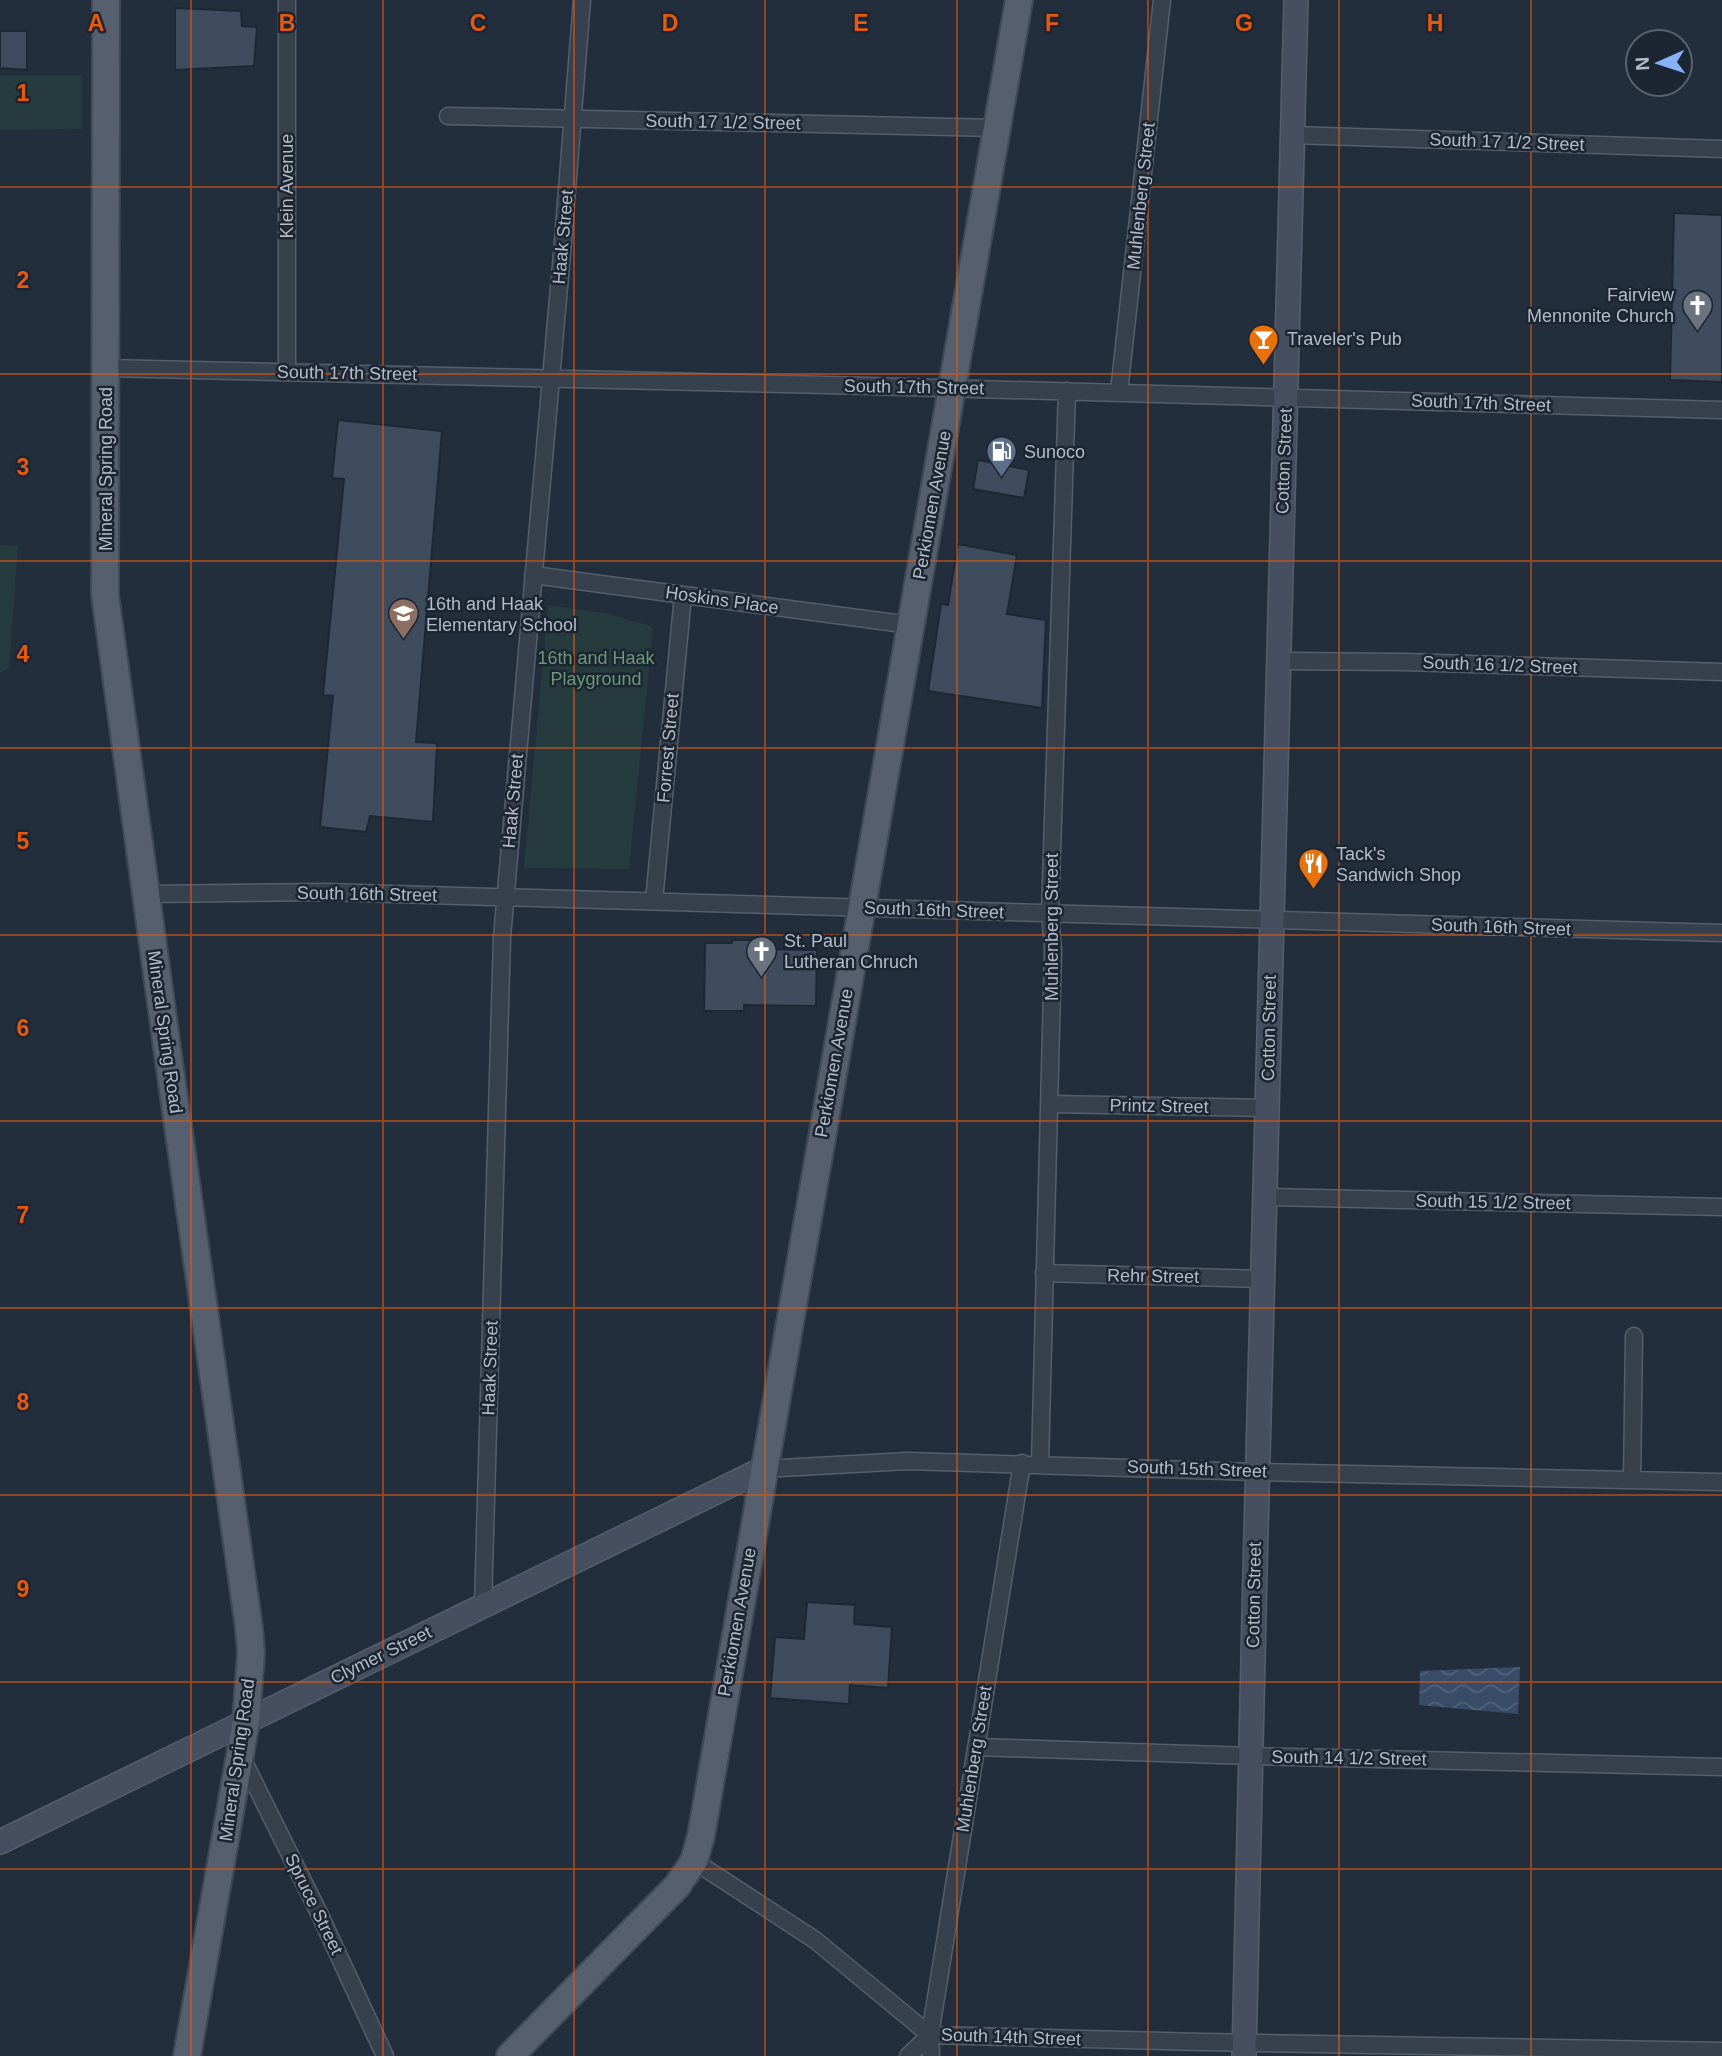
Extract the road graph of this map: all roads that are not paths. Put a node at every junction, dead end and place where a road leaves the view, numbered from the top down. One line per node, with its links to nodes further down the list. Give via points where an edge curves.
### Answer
1 (106, 0): 12 (main road, Mineral Spring Road)
2 (287, 0): 13 (street, Klein Avenue)
3 (582, 0): 8 (street, Haak Street)
4 (1019, 0): 9 (main road, Perkiomen Avenue)
5 (1163, 0): 17 (street, Muhlenberg Street)
6 (1296, 0): 10 (street, Cotton Street)
7 (448, 116): 8 (street, South 17 1/2 Street)
8 (573, 118): 9 (street, South 17 1/2 Street); 14 (street, Haak Street)
9 (997, 128): 15 (main road, Perkiomen Avenue)
10 (1292, 135): 11 (street, South 17 1/2 Street); 18 (street, Cotton Street)
11 (1722, 149)
12 (106, 368): 13 (street, South 17th Street); 25 (main road, Mineral Spring Road, via 105,595)
13 (287, 372): 14 (street, South 17th Street)
14 (551, 377): 15 (street, South 17th Street); 20 (street, Haak Street)
15 (952, 388): 16 (street, South 17th Street); 22 (main road, Perkiomen Avenue)
16 (1067, 391): 17 (street, South 17th Street); 29 (street, Muhlenberg Street)
17 (1119, 392): 18 (street, South 17th Street)
18 (1285, 396): 19 (street, South 17th Street); 23 (street, Cotton Street)
19 (1722, 410)
20 (533, 575): 21 (street, Hoskins Place); 26 (street, Haak Street)
21 (683, 595): 22 (street, Hoskins Place); 27 (street, Forrest Street)
22 (911, 625): 28 (main road, Perkiomen Avenue)
23 (1278, 661): 24 (street, South 16 1/2 Street); 30 (street, Cotton Street)
24 (1722, 672)
25 (146, 894): 26 (street, South 16th Street); 46 (main road, Mineral Spring Road, via 249,1628)
26 (505, 897): 27 (street, South 16th Street); 45 (street, Haak Street)
27 (654, 901): 28 (street, South 16th Street)
28 (862, 908): 29 (street, South 16th Street); 41 (main road, Perkiomen Avenue)
29 (1050, 912): 30 (street, South 16th Street); 32 (street, Muhlenberg Street)
30 (1272, 920): 31 (street, South 16th Street); 33 (street, Cotton Street)
31 (1722, 933)
32 (1050, 1104): 33 (street, Printz Street); 36 (street, Muhlenberg Street)
33 (1268, 1108): 34 (street, Cotton Street)
34 (1265, 1197): 35 (street, South 15 1/2 Street); 37 (street, Cotton Street)
35 (1722, 1207)
36 (1044, 1273): 37 (street, Rehr Street); 40 (street, Muhlenberg Street)
37 (1263, 1279): 42 (street, Cotton Street)
38 (1634, 1336): 43 (street)
39 (1022, 1463): 40 (street, South 15th Street); 41 (street, South 15th Street, via 907,1461); 47 (street, Muhlenberg Street)
40 (1040, 1464): 42 (street, South 15th Street)
41 (763, 1469): 45 (street, Clymer Street); 52 (main road, Perkiomen Avenue)
42 (1257, 1472): 43 (street, South 15th Street); 49 (street, Cotton Street)
43 (1632, 1480): 44 (street, South 15th Street)
44 (1722, 1482)
45 (483, 1605): 46 (street, Clymer Street)
46 (246, 1721): 48 (main road, Mineral Spring Road); 51 (street, Clymer Street)
47 (976, 1747): 49 (street, South 14 1/2 Street); 53 (street, Muhlenberg Street)
48 (240, 1754): 57 (main road, Mineral Spring Road); 58 (street, Spruce Street)
49 (1251, 1756): 50 (street, South 14 1/2 Street); 54 (street, Cotton Street)
50 (1722, 1767)
51 (0, 1842)
52 (694, 1861): 53 (street, South 14th Street, via 815,1940); 59 (main road, Perkiomen Avenue, via 677,1886)
53 (930, 2035): 54 (street, South 14th Street); 60 (street); 61 (street, Muhlenberg Street)
54 (1244, 2049): 55 (street, South 14th Street)
55 (1499, 2051): 56 (street, South 14th Street)
56 (1722, 2051)
57 (187, 2056)
58 (385, 2056)
59 (510, 2056)
60 (908, 2056)
61 (931, 2056)

